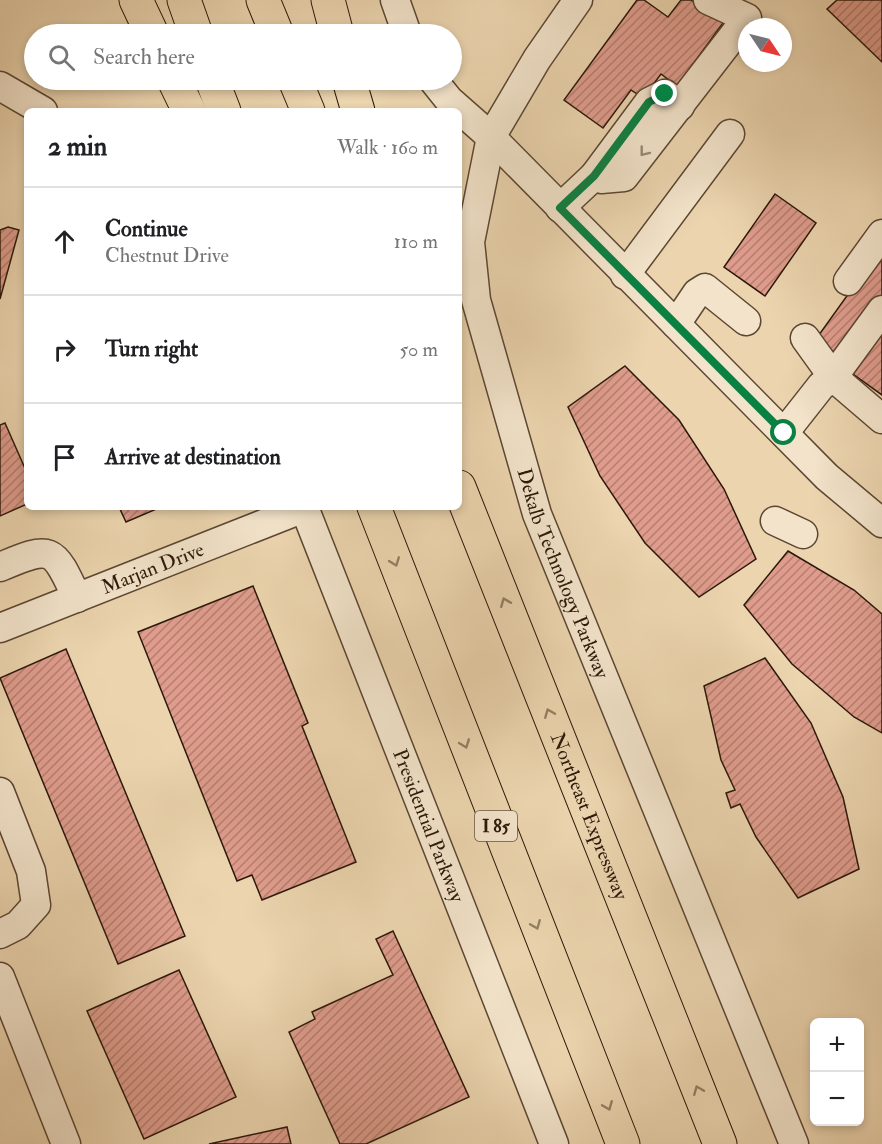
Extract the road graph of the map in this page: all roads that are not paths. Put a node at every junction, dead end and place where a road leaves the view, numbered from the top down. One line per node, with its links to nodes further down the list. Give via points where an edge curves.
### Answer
1 (136, 0): 8 (highway)
2 (184, 0): 9 (highway)
3 (263, 0): 10 (highway)
4 (328, 0): 11 (highway)
5 (394, 0): 12 (street)
6 (578, 0): 28 (street, Dekalb Technology Parkway)
7 (708, 0): 19 (street, via 747,18)
8 (148, 24)
9 (192, 24)
10 (273, 24)
11 (334, 24)
12 (403, 24)
13 (0, 86): 20 (street)
14 (179, 90): 21 (highway)
15 (216, 90): 22 (highway)
16 (299, 90): 23 (highway)
17 (352, 90): 24 (highway)
18 (441, 90): 25 (street)
19 (680, 106): 29 (street, one-way to 29, via 624,177); 29 (street, via 665,94 649,102)
20 (38, 108)
21 (188, 108)
22 (223, 108)
23 (307, 108)
24 (357, 108)
25 (458, 108)
26 (462, 112): 28 (street)
27 (730, 134): 32 (street)
28 (490, 137): 30 (street); 58 (street, Dekalb Technology Parkway, via 470,242 476,300 537,514)
29 (594, 176): 30 (street)
30 (560, 208): 32 (street)
31 (882, 234): 33 (street)
32 (626, 274): 36 (street)
33 (848, 281)
34 (882, 310): 38 (street)
35 (746, 321): 36 (street, via 705,288 697,293)
36 (676, 324): 40 (street)
37 (805, 338): 38 (street)
38 (833, 377): 39 (street); 40 (street, via 821,386)
39 (882, 419)
40 (784, 433): 46 (street)
41 (462, 495): 57 (highway, Northeast Expressway, one-way to 41)
42 (299, 510): 49 (street, Marjan Drive)
43 (305, 510): 55 (street, Presidential Parkway)
44 (375, 510): 56 (highway, I 85, one-way to 56)
45 (775, 521): 47 (street)
46 (882, 524)
47 (803, 534)
48 (0, 567): 49 (street, via 36,552 46,552 62,566)
49 (77, 597): 50 (street, Marjan Drive)
50 (0, 628)
51 (0, 792): 52 (street, via 31,871 36,905 18,925)
52 (0, 934)
53 (0, 977): 54 (street)
54 (66, 1144)
55 (554, 1144)
56 (623, 1144)
57 (720, 1144)
58 (794, 1144)

